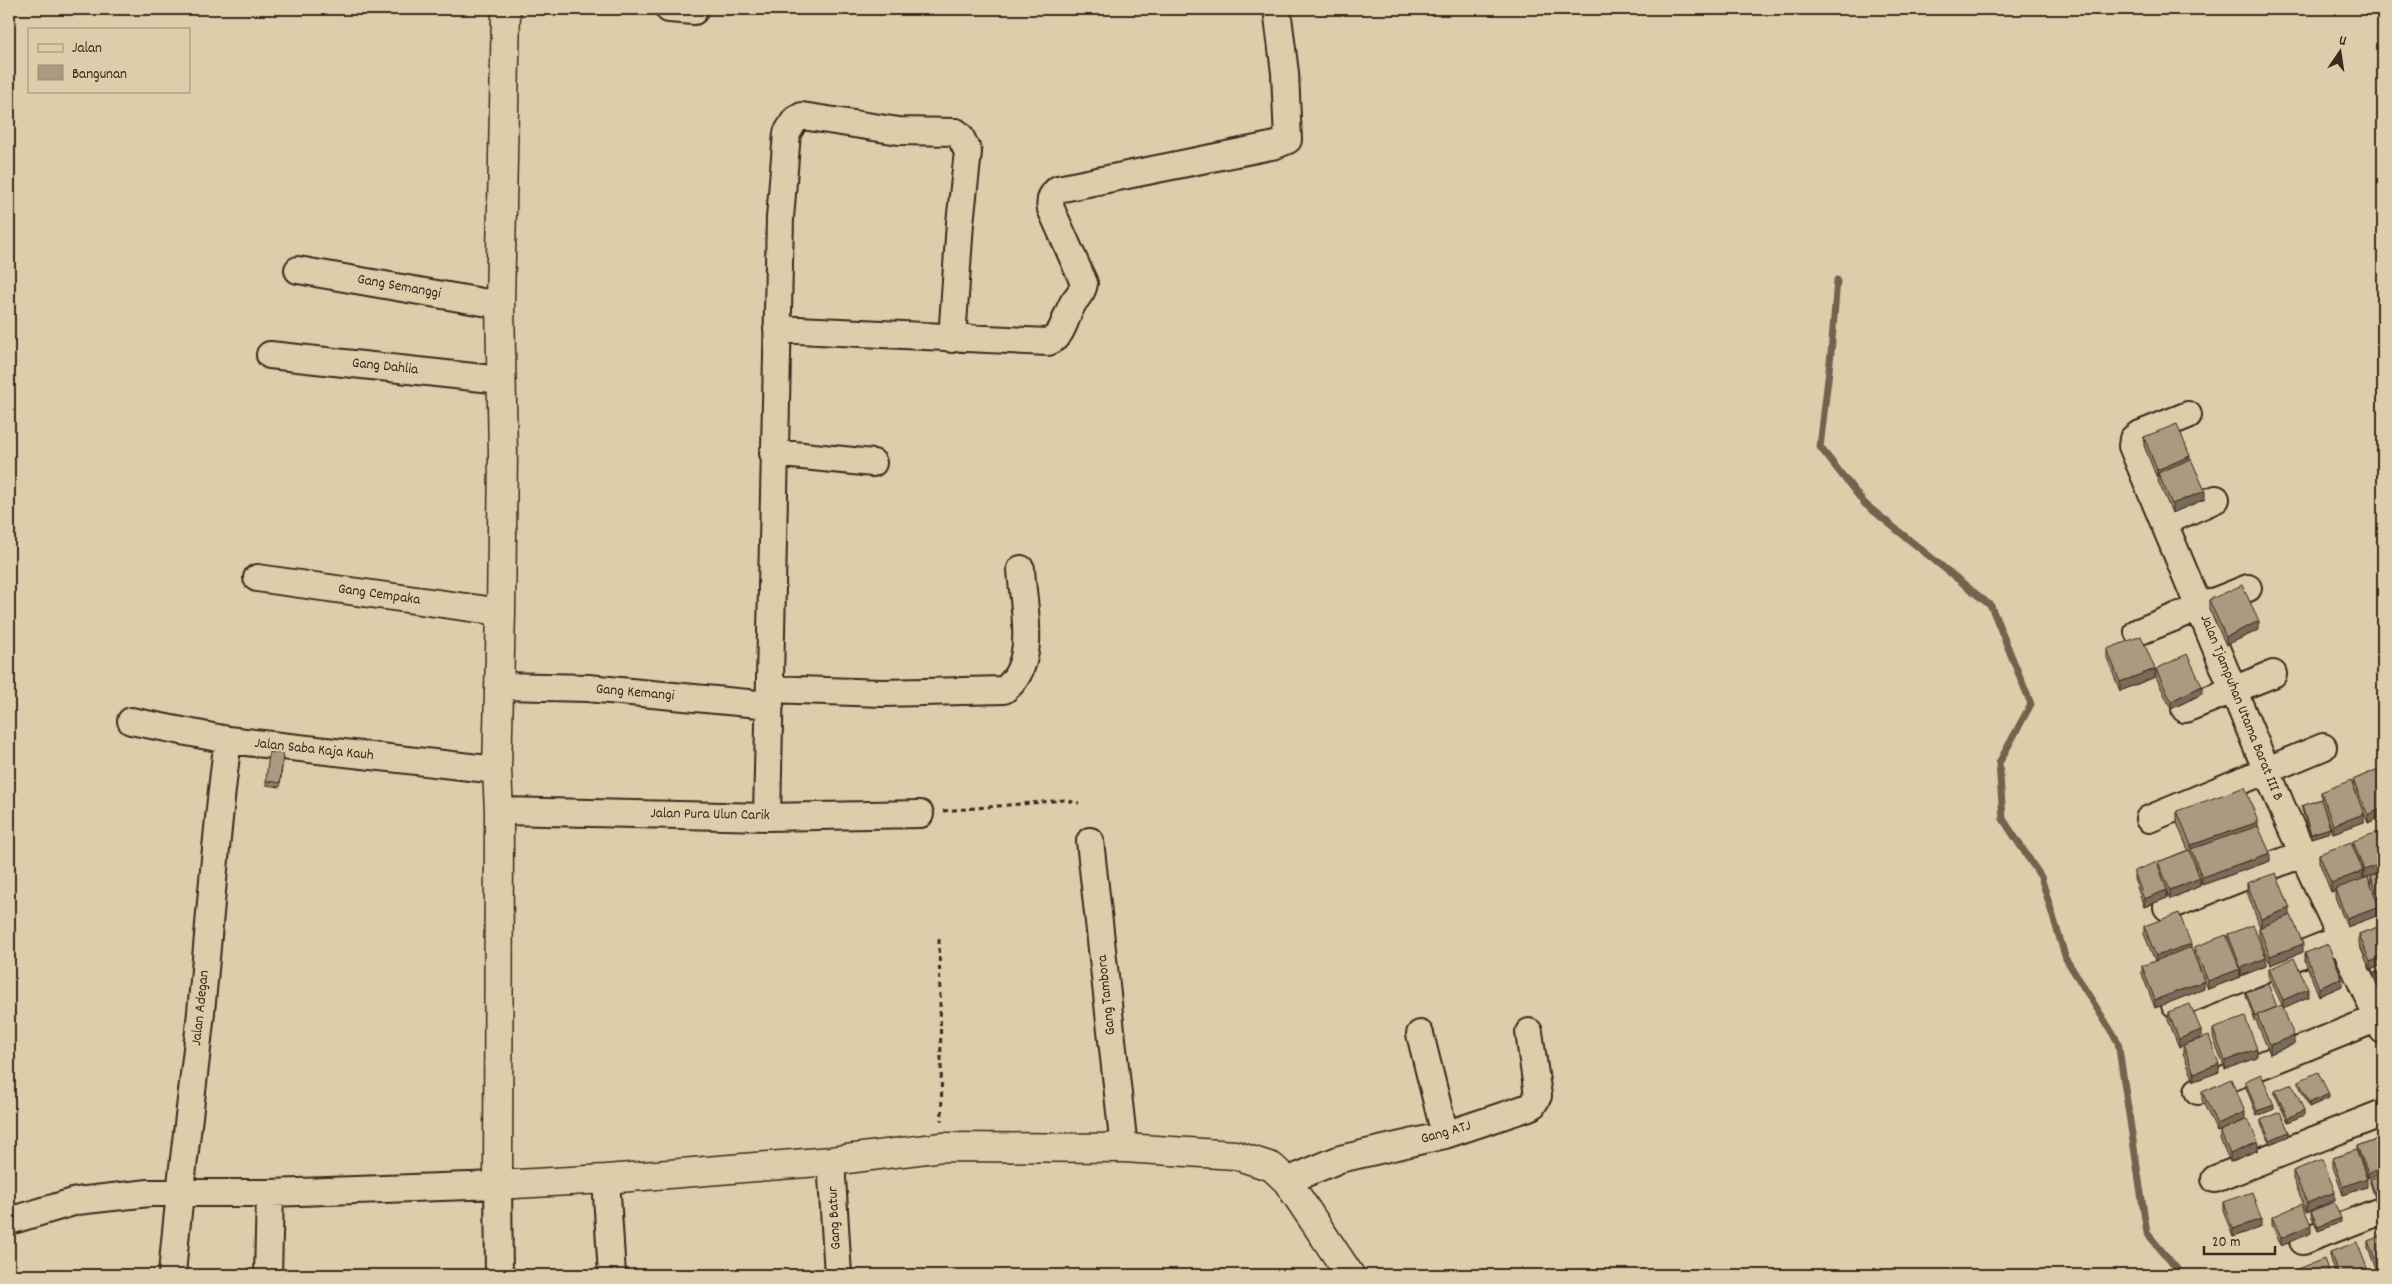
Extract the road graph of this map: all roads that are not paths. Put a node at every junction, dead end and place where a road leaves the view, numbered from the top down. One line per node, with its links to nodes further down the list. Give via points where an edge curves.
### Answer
1 (506, 9): 4 (street)
2 (1277, 9): 6 (street, via 1285,72 1288,140 1058,189 1051,198 1051,209 1084,283 1084,290 1073,302 1059,333 1048,342)
3 (298, 270): 4 (street, Gang Semanggi)
4 (500, 304): 8 (street)
5 (777, 330): 6 (street); 6 (street, via 780,218 787,133 802,116 898,131 956,132 960,136 968,152); 10 (street)
6 (952, 339)
7 (270, 355): 8 (street, Gang Dahlia)
8 (501, 380): 18 (street)
9 (2188, 415): 13 (street, Jalan Tjampuhan Utama Barat III B, via 2133,439 2132,446)
10 (773, 453): 11 (street); 23 (street)
11 (872, 463)
12 (2216, 499): 13 (street)
13 (2164, 522): 17 (street, Jalan Tjampuhan Utama Barat III B)
14 (1021, 569): 23 (street, Gang Kemangi, via 1026,643 1018,676 1004,690)
15 (257, 578): 18 (street, Gang Cempaka)
16 (2248, 588): 17 (street)
17 (2200, 607): 19 (street); 22 (street, Jalan Tjampuhan Utama Barat III B)
18 (501, 612): 21 (street)
19 (2138, 632)
20 (2273, 674): 22 (street)
21 (500, 686): 23 (street, Gang Kemangi); 28 (street)
22 (2235, 690): 24 (street); 29 (street, Jalan Tjampuhan Utama Barat III B)
23 (770, 697): 32 (street)
24 (2185, 709)
25 (131, 721): 26 (street, Jalan Saba Kaja Kauh)
26 (228, 740): 28 (street, Jalan Saba Kaja Kauh); 53 (street, Jalan Adegan, via 201,1012)
27 (2323, 747): 29 (street)
28 (497, 770): 30 (street)
29 (2267, 771): 33 (street); 36 (street, Jalan Tjampuhan Utama Barat III B)
30 (499, 811): 32 (street, Jalan Pura Ulun Carik); 52 (street)
31 (920, 814): 32 (street, Jalan Pura Ulun Carik)
32 (767, 817)
33 (2149, 819)
34 (2383, 822): 36 (street)
35 (1090, 841): 47 (street, Gang Tambora)
36 (2302, 853): 37 (street); 39 (street, Jalan Tjampuhan Utama Barat III B)
37 (2167, 907)
38 (2383, 922): 39 (street)
39 (2342, 939): 40 (street); 41 (street, Jalan Tjampuhan Utama Barat III B)
40 (2175, 1005)
41 (2382, 1022): 44 (street)
42 (1528, 1032): 46 (street, Gang ATJ, via 1538,1096 1532,1106)
43 (1420, 1034): 46 (street)
44 (2198, 1091)
45 (2383, 1113): 50 (street)
46 (1445, 1135): 51 (street, Gang ATJ, via 1340,1159)
47 (1124, 1148): 48 (street, via 942,1147); 51 (street, via 1234,1155 1272,1167)
48 (831, 1160): 49 (street); 62 (street, Gang Batur)
49 (606, 1179): 52 (street); 61 (street)
50 (2215, 1179)
51 (1287, 1181): 63 (street)
52 (498, 1185): 54 (street); 60 (street)
53 (178, 1193): 54 (street); 56 (street, via 77,1201); 58 (street, Jalan Adegan)
54 (270, 1193): 59 (street)
55 (2383, 1210): 57 (street)
56 (9, 1221)
57 (2303, 1241)
58 (172, 1275)
59 (268, 1275)
60 (499, 1275)
61 (612, 1275)
62 (838, 1275)
63 (1350, 1275)

